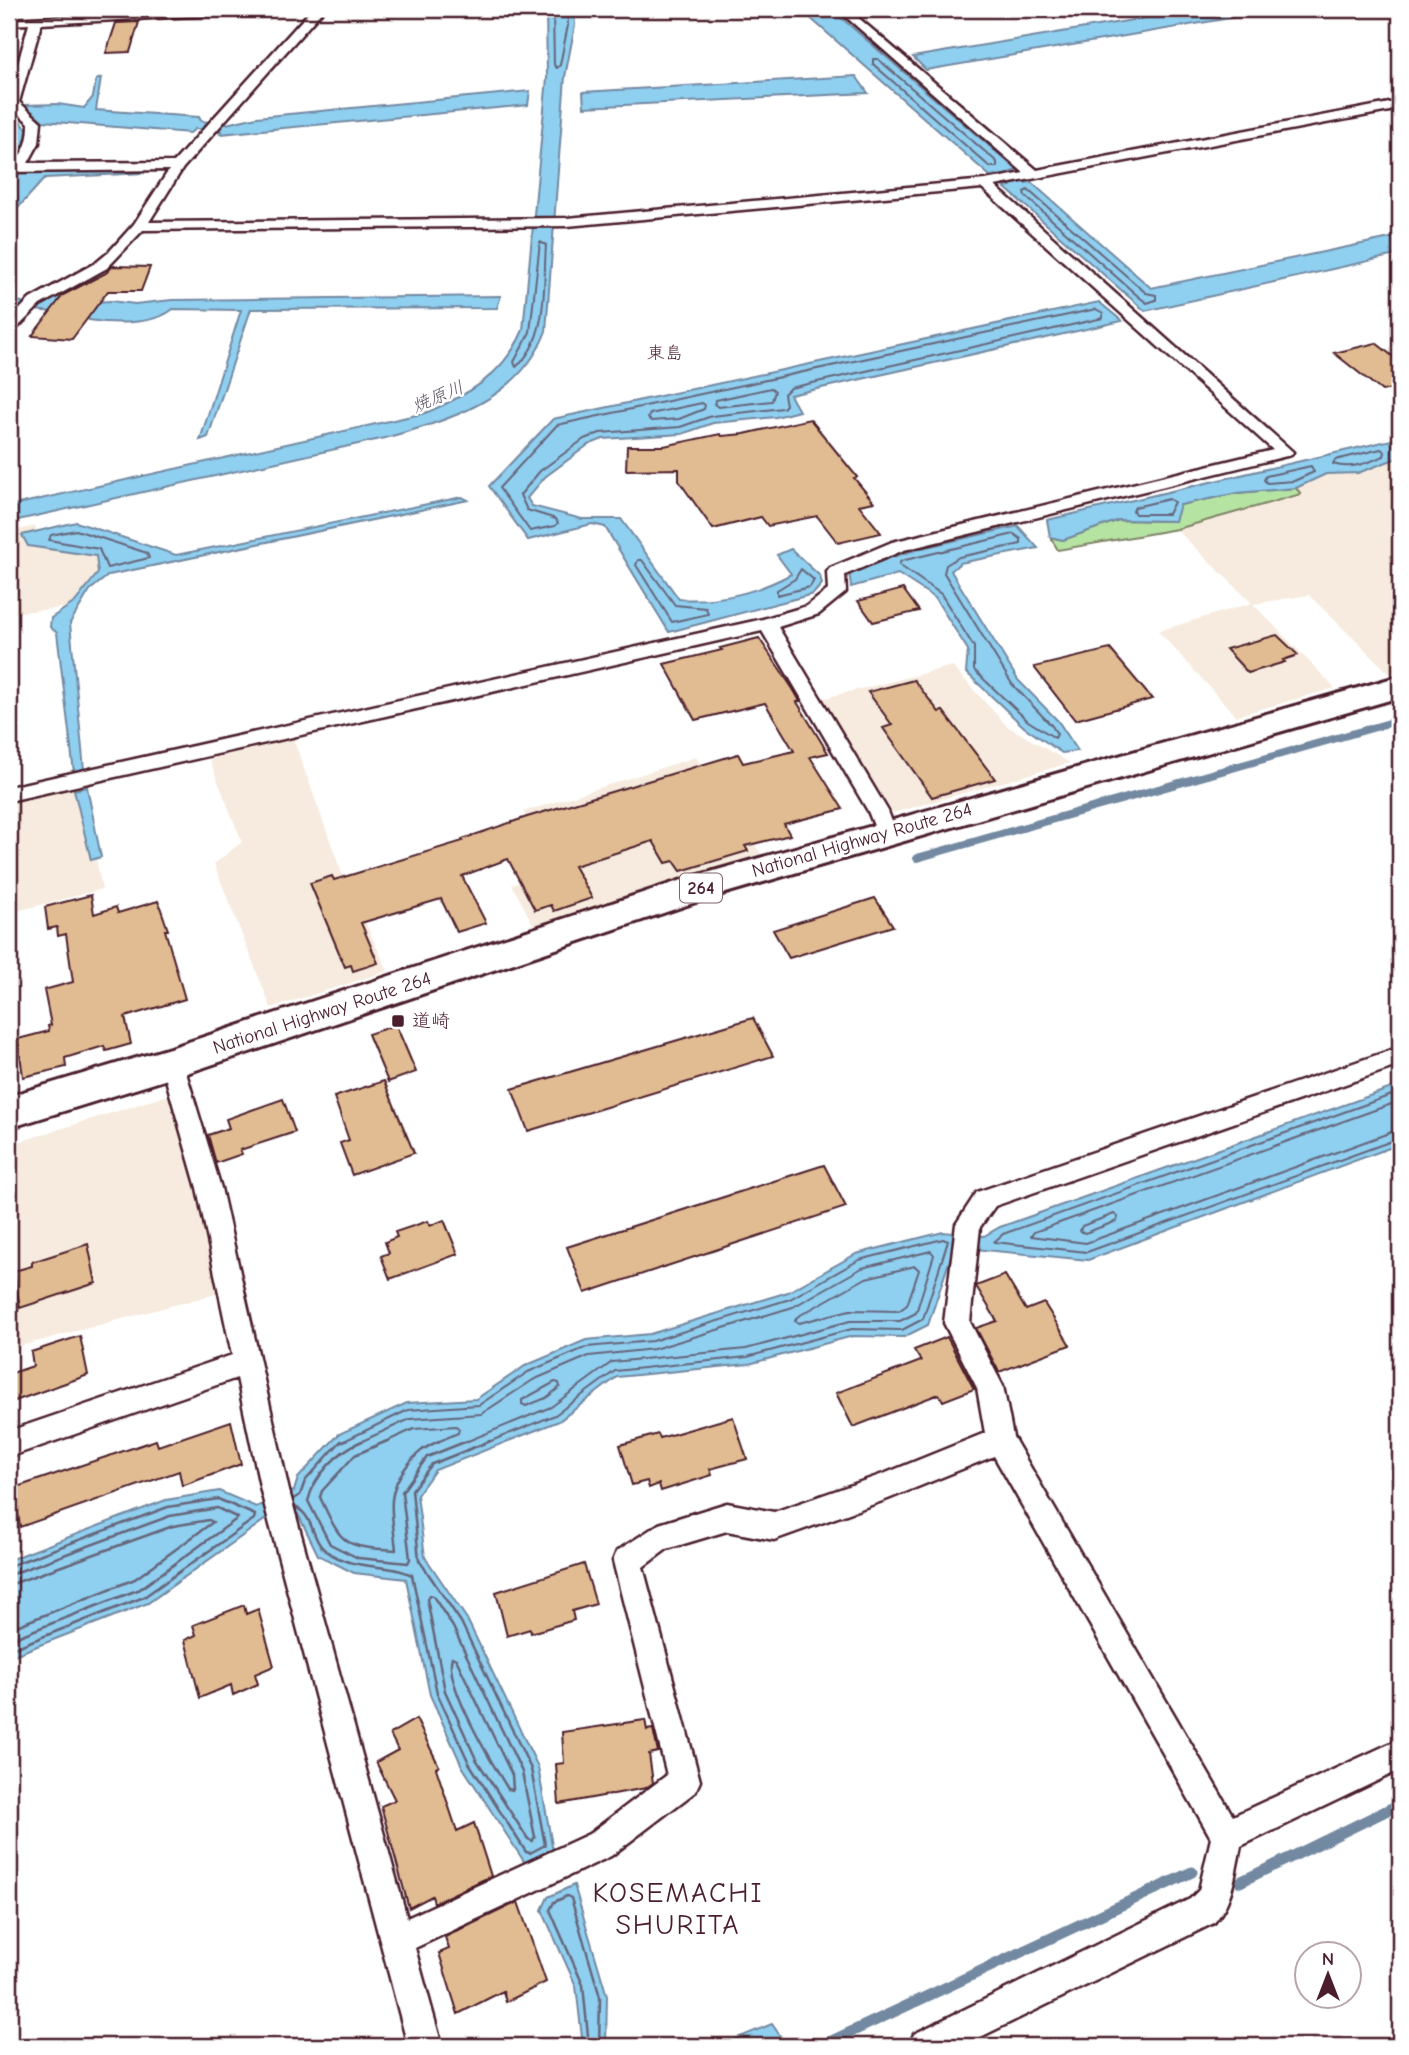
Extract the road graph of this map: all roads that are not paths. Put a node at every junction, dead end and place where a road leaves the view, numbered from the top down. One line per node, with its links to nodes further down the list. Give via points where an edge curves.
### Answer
1 (271, 9): 4 (street)
2 (318, 9): 7 (street)
3 (842, 9): 9 (street)
4 (36, 20): 5 (street); 8 (street, via 13,103 35,122 37,135 31,150)
5 (9, 22)
6 (1400, 104): 9 (street)
7 (178, 166): 8 (street); 11 (street)
8 (12, 167)
9 (1028, 176): 10 (street)
10 (992, 183): 11 (street, via 568,222); 14 (street, via 1285,452 898,546 836,572 837,592 813,610)
11 (139, 226): 12 (street, via 103,265)
12 (29, 307): 13 (street)
13 (9, 328)
14 (767, 624): 16 (street); 17 (street, via 878,811)
15 (1400, 686): 17 (highway, National Highway Route 264 / 264)
16 (9, 794)
17 (886, 833): 19 (highway, National Highway Route 264 / 264, via 695,890)
18 (1400, 1056): 22 (street, via 986,1199 968,1224 957,1323 990,1386)
19 (173, 1062): 20 (highway, National Highway Route 264 / 264); 21 (street, via 209,1188)
20 (9, 1111)
21 (248, 1362): 23 (street); 26 (street, via 275,1491)
22 (1000, 1440): 25 (street); 26 (street, via 774,1526 727,1517 659,1538 627,1561 684,1781 600,1845)
23 (9, 1444)
24 (1400, 1754): 25 (street)
25 (1227, 1836): 28 (street, via 1214,1898 1202,1911)
26 (396, 1940): 27 (street)
27 (425, 2046)
28 (926, 2046)

